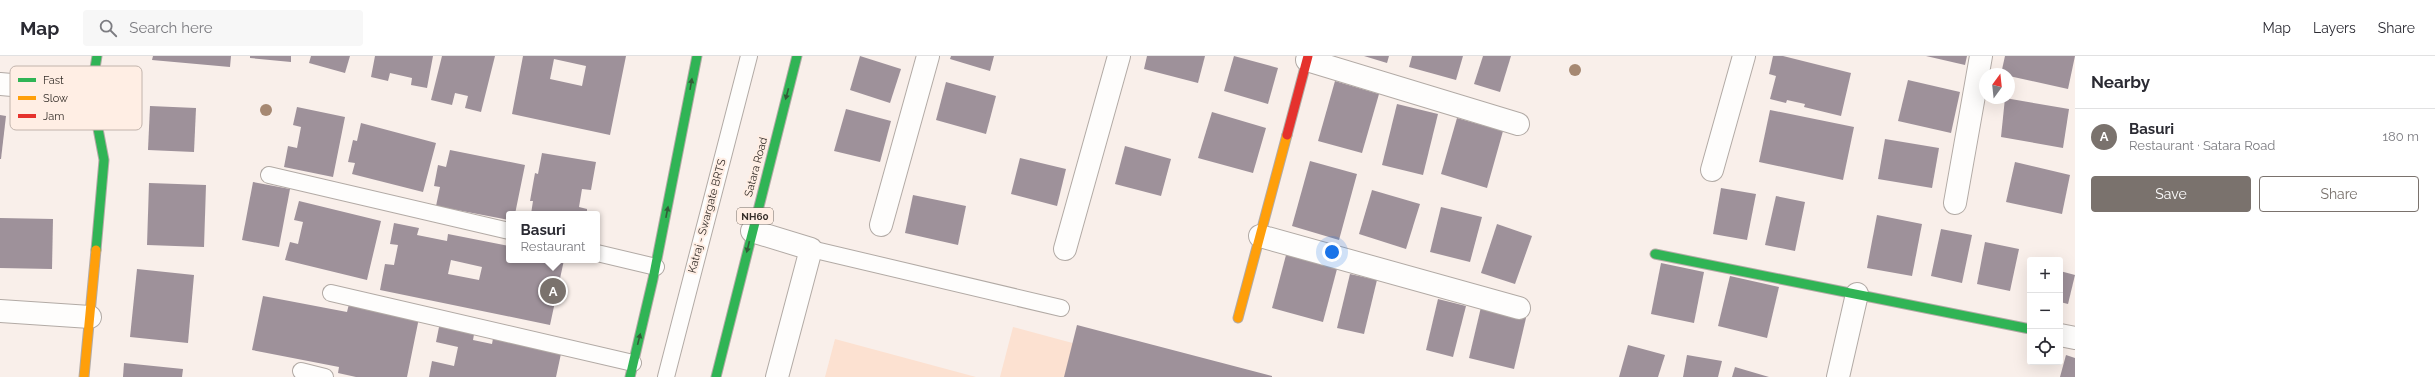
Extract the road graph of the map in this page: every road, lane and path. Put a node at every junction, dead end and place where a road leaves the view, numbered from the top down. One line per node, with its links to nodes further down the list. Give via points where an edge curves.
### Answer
1 (97, 56): 10 (main road)
2 (696, 56): 26 (main road, one-way to 2)
3 (749, 56): 41 (lane, Katraj - Swargate BRTS)
4 (797, 56): 20 (main road, Satara Road / NH60, one-way to 20)
5 (928, 56): 18 (street)
6 (1119, 56): 23 (street)
7 (1744, 56): 15 (street)
8 (1981, 56): 17 (street)
9 (1307, 58): 13 (street); 21 (main road)
10 (95, 66)
11 (0, 84): 12 (street)
12 (10, 85)
13 (1518, 124)
14 (98, 130): 32 (main road, via 104,160)
15 (1712, 170)
16 (269, 176): 19 (lane)
17 (1955, 203)
18 (881, 225)
19 (506, 230)
20 (752, 231): 22 (street); 42 (main road, Satara Road / NH60, one-way to 42)
21 (1260, 236): 30 (street); 33 (main road)
22 (810, 249): 29 (lane); 43 (street)
23 (1065, 249)
24 (600, 254): 26 (lane)
25 (1655, 254): 28 (main road)
26 (656, 267): 37 (main road, one-way to 26)
27 (332, 293): 37 (lane)
28 (1857, 294): 34 (main road); 44 (street)
29 (1061, 308)
30 (1519, 308)
31 (0, 311): 32 (street)
32 (90, 317): 39 (main road)
33 (1238, 318)
34 (2027, 328)
35 (2063, 336): 36 (street)
36 (2075, 338)
37 (632, 370)
38 (301, 371): 40 (lane)
39 (84, 377)
40 (325, 377)
41 (666, 377)
42 (716, 377)
43 (777, 377)
44 (1838, 377)

